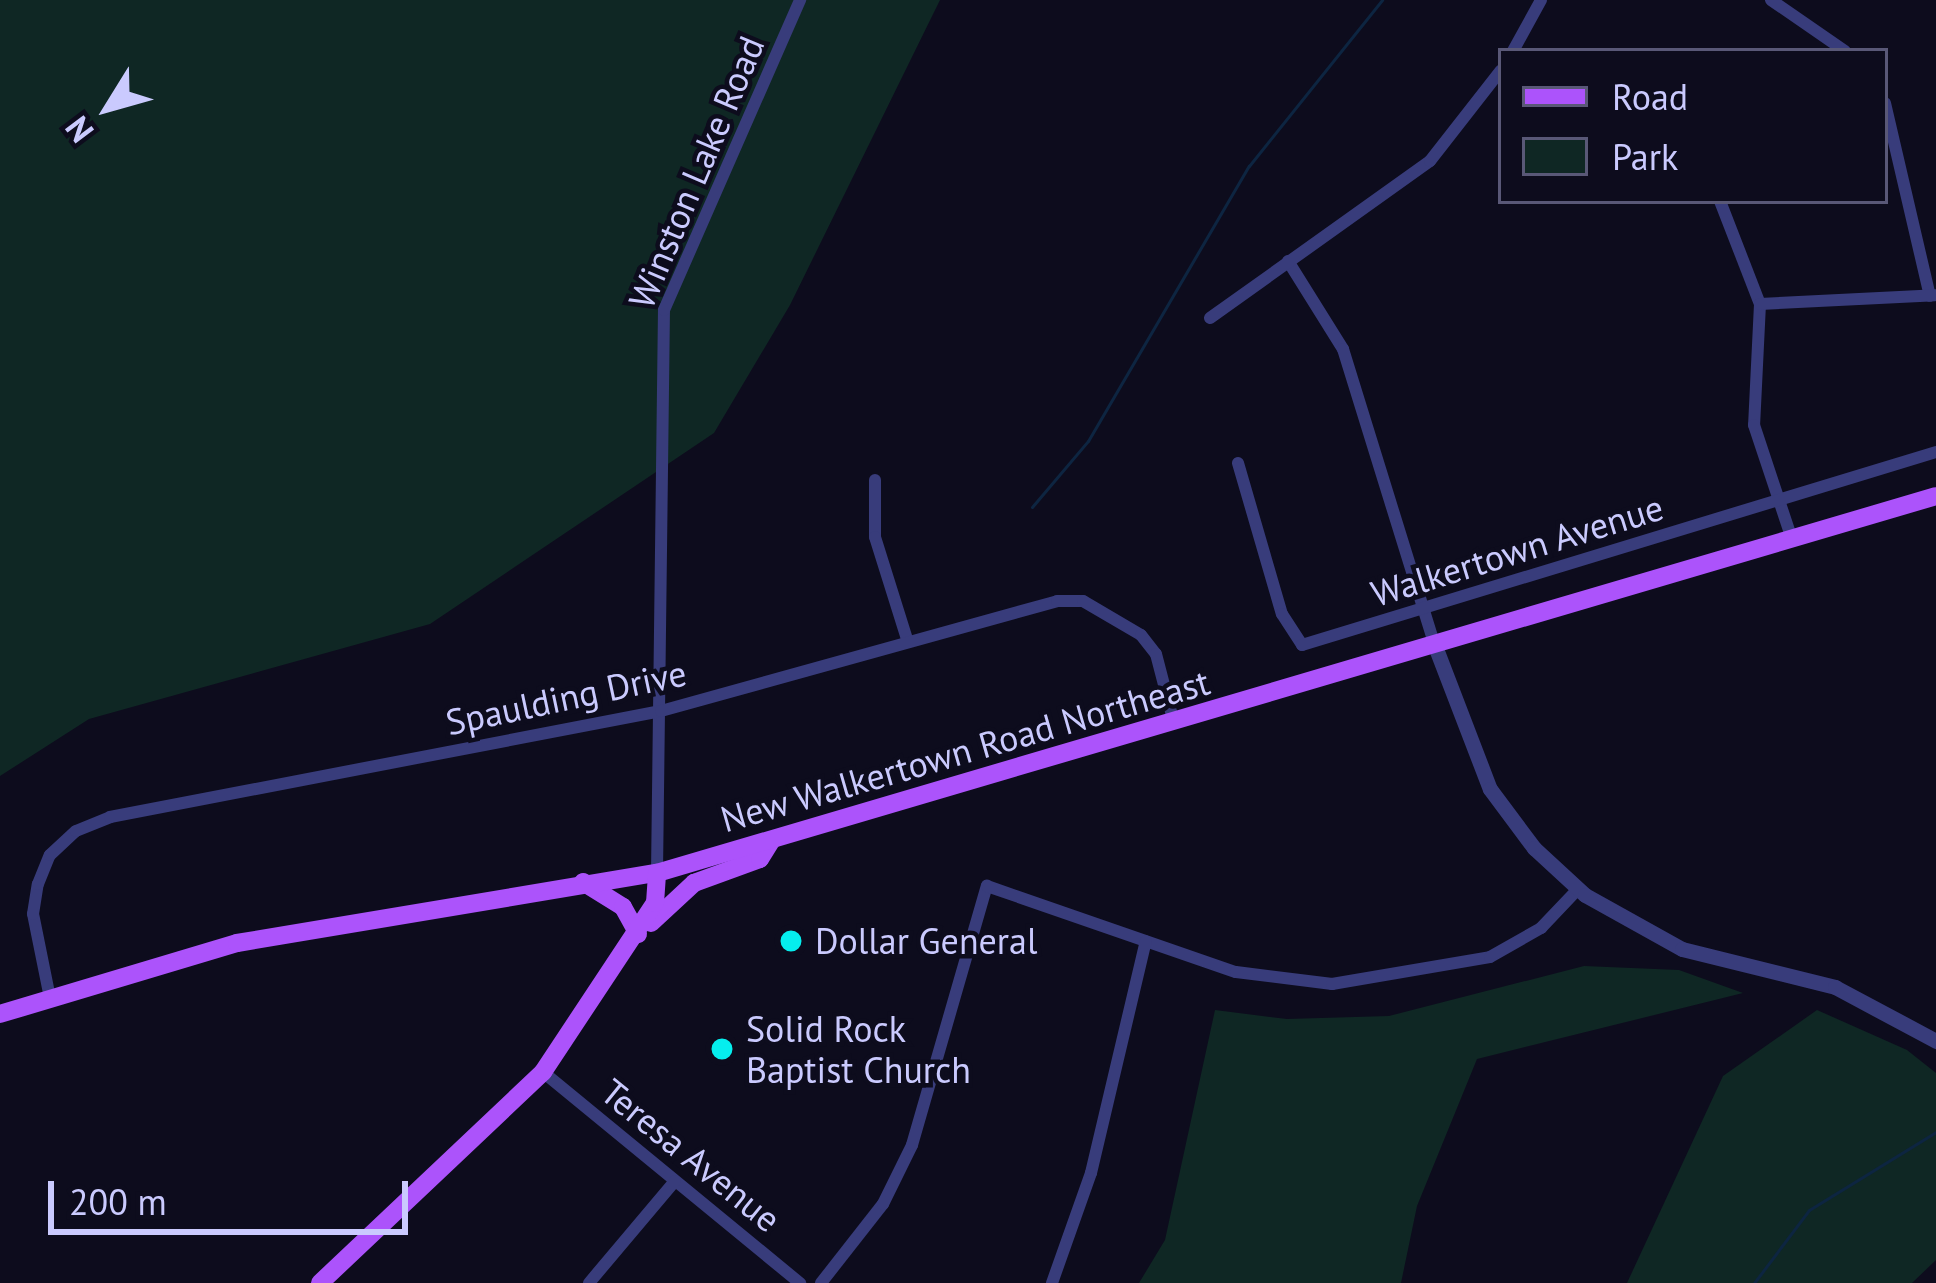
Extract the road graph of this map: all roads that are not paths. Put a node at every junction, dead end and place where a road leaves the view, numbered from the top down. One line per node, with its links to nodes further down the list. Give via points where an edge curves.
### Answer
1 (800, 0): 22 (street, Winston Lake Road, via 664,310)
2 (1541, 0): 4 (street)
3 (1771, 0): 5 (street)
4 (1515, 48)
5 (1841, 48)
6 (1498, 74): 9 (street, via 1430,160)
7 (1888, 115): 10 (street)
8 (1721, 204): 11 (street)
9 (1288, 261): 12 (street); 19 (street, via 1343,349)
10 (1933, 296): 11 (street)
11 (1760, 304): 17 (street, via 1754,424)
12 (1210, 318)
13 (1936, 452): 17 (street, Walkertown Avenue)
14 (1238, 464): 19 (street, Walkertown Avenue, via 1297,644)
15 (875, 480): 20 (street, via 875,537)
16 (1936, 496): 18 (main road, New Walkertown Road Northeast)
17 (1782, 502): 18 (street); 19 (street, Walkertown Avenue)
18 (1792, 539): 21 (main road, New Walkertown Road Northeast)
19 (1423, 609): 21 (street)
20 (908, 642): 22 (street, Spaulding Drive); 23 (street, Spaulding Drive, via 1083,601 1112,613 1156,653)
21 (1435, 646): 23 (main road, New Walkertown Road Northeast); 27 (street, via 1477,766 1521,833)
22 (662, 711): 25 (street, Winston Lake Road); 30 (street, Spaulding Drive, via 110,817 76,831 50,855 33,914)
23 (1175, 724): 24 (main road, New Walkertown Road Northeast)
24 (772, 840): 25 (main road, New Walkertown Road Northeast); 28 (main road, via 760,859 694,883)
25 (657, 873): 26 (main road, New Walkertown Road Northeast); 28 (main road, via 655,904)
26 (583, 882): 28 (main road, via 623,907); 30 (main road, New Walkertown Road Northeast, via 237,943)
27 (1578, 889): 29 (street, via 1541,928 1503,951 1359,982 1250,976); 32 (street, via 1682,949 1835,987)
28 (638, 934): 33 (main road)
29 (1146, 940): 38 (street, via 987,886 912,1145 876,1214); 39 (street, via 1086,1192)
30 (50, 998): 31 (main road, New Walkertown Road Northeast)
31 (0, 1013)
32 (1936, 1041)
33 (543, 1072): 34 (street, Teresa Avenue); 35 (main road)
34 (675, 1181): 36 (street); 37 (street, Teresa Avenue)
35 (320, 1283)
36 (589, 1283)
37 (800, 1283)
38 (821, 1283)
39 (1052, 1283)

